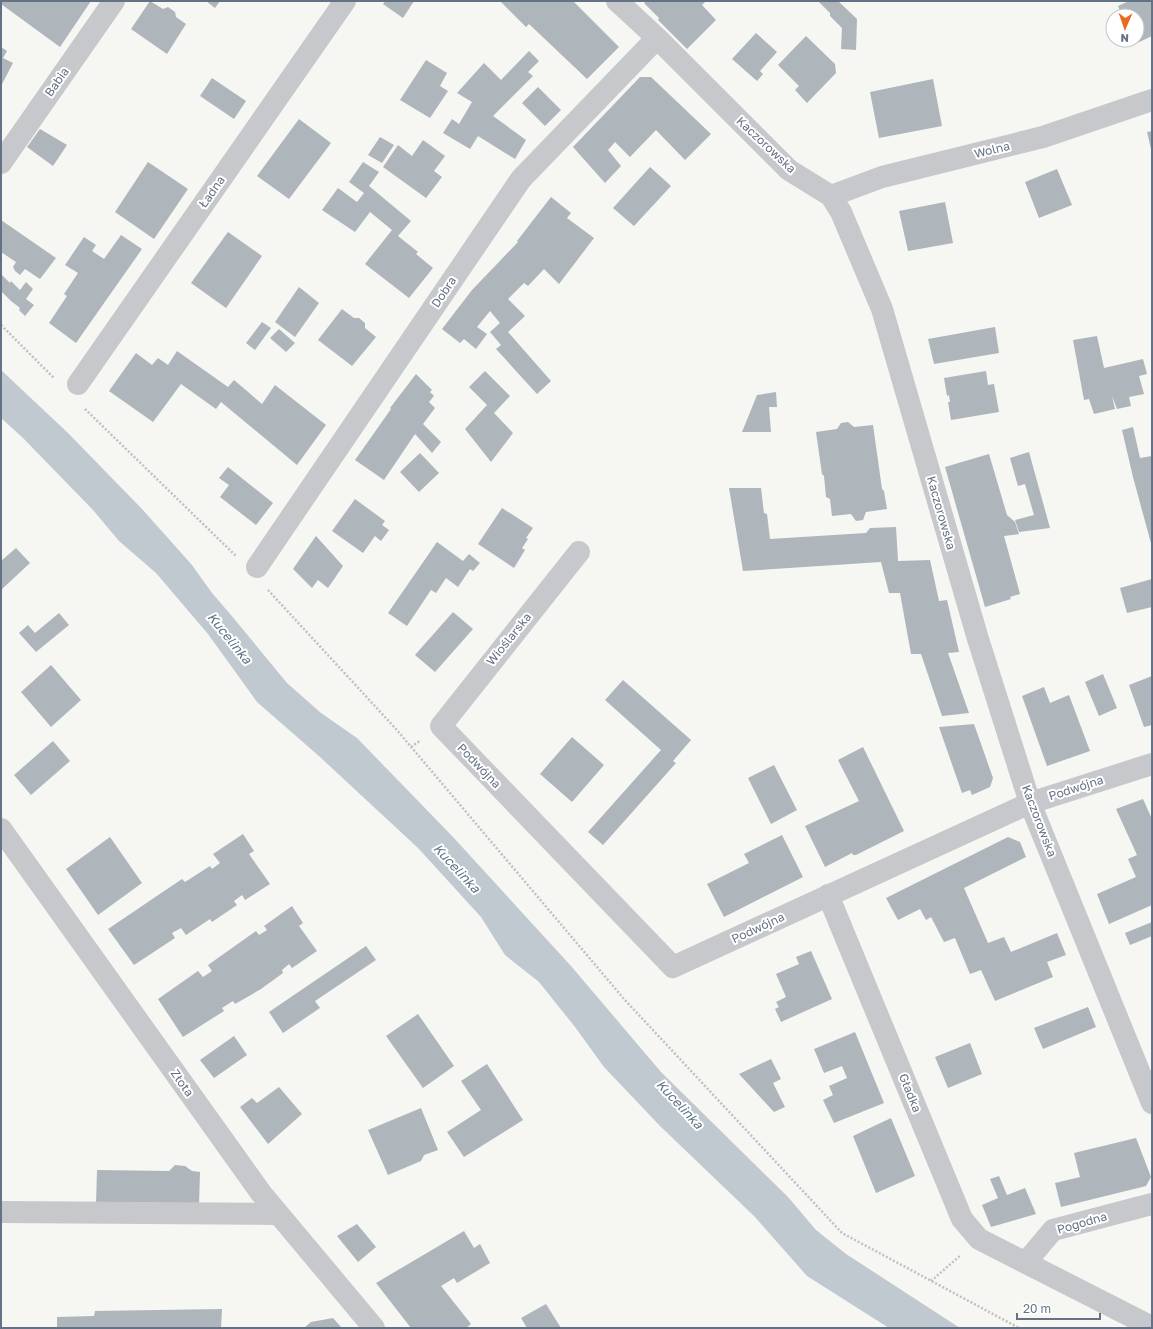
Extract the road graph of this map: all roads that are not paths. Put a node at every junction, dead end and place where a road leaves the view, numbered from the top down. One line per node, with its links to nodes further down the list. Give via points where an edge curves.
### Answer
1 (114, 1): 6 (street, Babia)
2 (345, 1): 8 (street, Ładna)
3 (617, 1): 4 (street, Kaczorowska)
4 (657, 38): 7 (street, Kaczorowska, via 789,170); 10 (street, Dobra, via 521,179)
5 (1152, 100): 7 (street, Wolna, via 1044,137 882,177)
6 (1, 162)
7 (831, 196): 13 (street, Kaczorowska, via 841,212 882,309 978,639)
8 (78, 384)
9 (579, 552): 11 (street, Wioślarska)
10 (257, 567)
11 (441, 726): 15 (street, Podwójna, via 673,967)
12 (1152, 764): 13 (street, Podwójna)
13 (1030, 803): 15 (street, Podwójna); 16 (street, Kaczorowska)
14 (1, 829): 19 (street, Złota)
15 (828, 895): 20 (street, Gładka, via 962,1219 979,1239)
16 (1152, 1103)
17 (1152, 1204): 20 (street, Pogodna, via 1054,1230)
18 (1, 1212): 19 (street)
19 (278, 1214): 22 (street, Złota)
20 (1026, 1262): 21 (street)
21 (1152, 1327)
22 (374, 1328)

